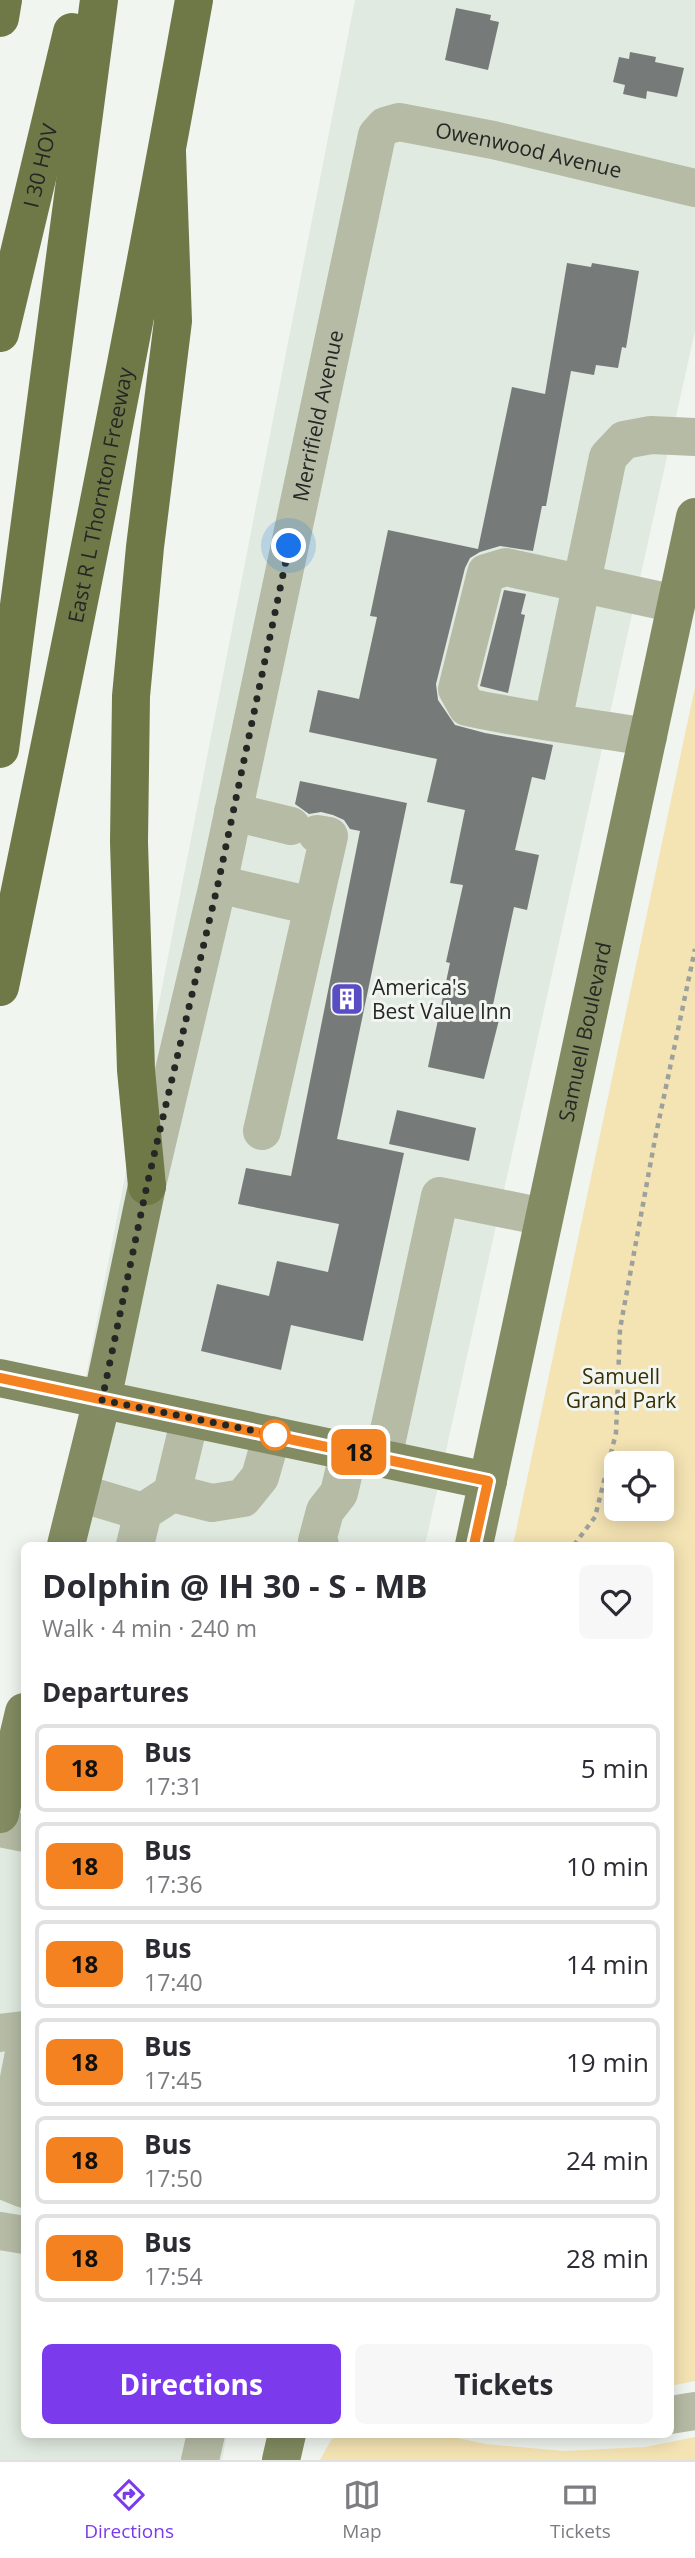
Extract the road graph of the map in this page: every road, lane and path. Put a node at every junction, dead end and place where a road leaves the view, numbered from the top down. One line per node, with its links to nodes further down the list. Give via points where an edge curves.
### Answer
1 (3, 0): 5 (highway)
2 (78, 0): 9 (highway); 10 (highway, I 30 HOV)
3 (99, 0): 17 (highway)
4 (194, 0): 7 (highway, East R L Thornton Freeway)
5 (0, 18)
6 (373, 145): 8 (street, Owenwood Avenue, via 385,126 399,122); 18 (street, Merrifield Avenue)
7 (167, 152): 22 (highway, East R L Thornton Freeway); 24 (highway, via 173,321 131,696 129,842 136,1058)
8 (695, 188)
9 (0, 289)
10 (0, 332)
11 (695, 437): 13 (street, via 652,435 624,440 608,457)
12 (695, 517): 14 (main road, Samuell Boulevard)
13 (581, 583): 14 (street); 15 (street); 15 (street, via 506,567 486,573 457,690 467,707 524,720)
14 (676, 604): 16 (main road, Samuell Boulevard)
15 (553, 721): 16 (street)
16 (648, 737): 25 (main road, Samuell Boulevard)
17 (0, 749)
18 (233, 812): 19 (street, Merrifield Avenue); 20 (street, via 329,836)
19 (218, 884): 20 (street); 24 (street, Merrifield Avenue)
20 (312, 906): 23 (street)
21 (695, 949): 37 (path, via 620,1329 616,1433 595,1517)
22 (0, 987)
23 (262, 1131)
24 (147, 1185): 27 (main road, Merrifield Avenue)
25 (544, 1217): 30 (street, via 440,1196); 31 (main road, Samuell Boulevard)
26 (7, 1379): 27 (main road)
27 (102, 1400): 28 (main road); 32 (main road, Merrifield Avenue)
28 (190, 1418): 29 (main road); 33 (street)
29 (272, 1434): 30 (main road); 33 (street, via 260,1477 243,1498)
30 (366, 1454): 31 (main road); 35 (street, via 325,1511)
31 (488, 1481): 36 (main road, Samuell Boulevard)
32 (80, 1493): 33 (street); 34 (main road, Merrifield Avenue)
33 (150, 1517)
34 (67, 1542)
35 (318, 1542)
36 (475, 1542)
37 (576, 1542)
38 (21, 1725): 39 (main road)
39 (0, 1814)
40 (0, 1828): 41 (street)
41 (21, 1832)
42 (21, 2030): 43 (street)
43 (0, 2033)
44 (21, 2068): 45 (street, via 2,2180)
45 (21, 2188)
46 (0, 2231): 47 (street)
47 (21, 2234)
48 (695, 2411): 49 (street)
49 (674, 2414)
50 (205, 2438): 52 (street)
51 (286, 2438): 53 (main road)
52 (200, 2460)
53 (281, 2460)

